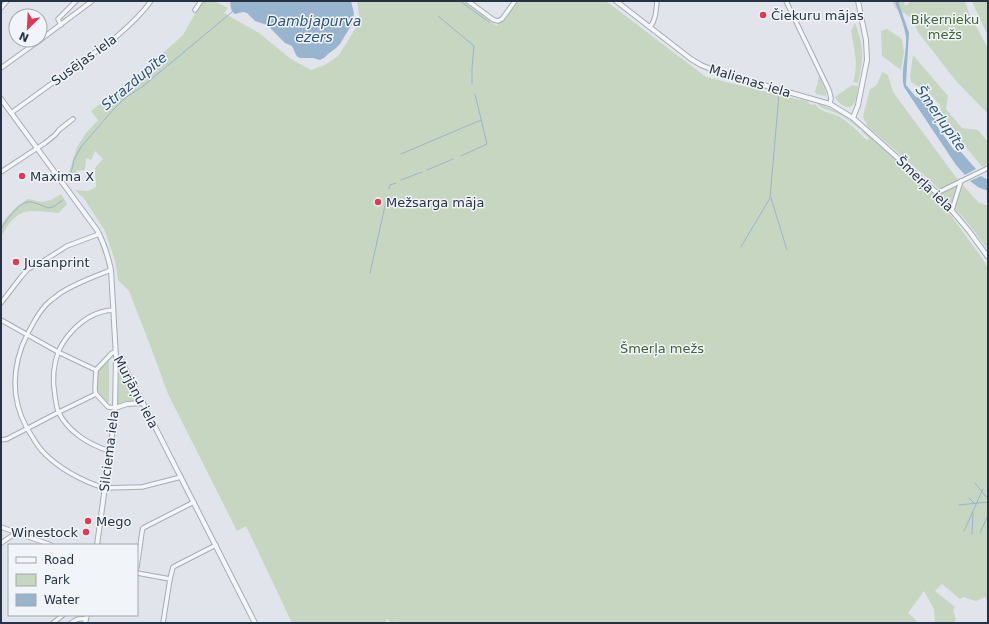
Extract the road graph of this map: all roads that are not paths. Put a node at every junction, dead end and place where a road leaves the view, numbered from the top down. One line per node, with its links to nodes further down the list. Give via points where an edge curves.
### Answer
1 (7, 1): 12 (street)
2 (76, 1): 14 (street, via 58,19)
3 (92, 1): 14 (street)
4 (151, 1): 21 (street, Susējas iela, via 130,26)
5 (201, 1): 13 (street)
6 (468, 1): 7 (street, via 498,21)
7 (515, 1)
8 (616, 1): 15 (street, Malienas iela)
9 (657, 1): 15 (street, via 655,17)
10 (786, 1): 20 (street, via 829,90)
11 (858, 1): 22 (street, via 866,40 867,60)
12 (1, 8)
13 (195, 10)
14 (61, 25): 16 (street)
15 (650, 27): 20 (street, Malienas iela, via 700,65)
16 (48, 34)
17 (28, 48): 18 (street)
18 (1, 67)
19 (1, 99): 21 (street, Murjāņu iela)
20 (830, 104): 22 (street, Malienas iela)
21 (11, 113): 24 (street, Murjāņu iela)
22 (854, 118): 28 (street, Šmerļa iela)
23 (73, 119): 24 (street)
24 (37, 148): 26 (street); 30 (street, Murjāņu iela)
25 (988, 168): 27 (street)
26 (1, 172)
27 (961, 181): 28 (street); 29 (street)
28 (937, 193): 29 (street, Šmerļa iela)
29 (952, 210): 31 (street, Šmerļa iela)
30 (99, 234): 32 (street, Murjāņu iela); 33 (street, via 67,246 28,269)
31 (988, 257)
32 (111, 270): 34 (street, Murjāņu iela); 36 (street, via 80,282 49,302)
33 (1, 303)
34 (113, 310): 37 (street, via 95,314 80,324); 38 (street, Murjāņu iela)
35 (1, 320): 36 (street)
36 (27, 334): 37 (street); 45 (street, via 15,371 17,405)
37 (58, 352): 40 (street); 44 (street, via 53,382)
38 (115, 352): 39 (street, Murjāņu iela); 40 (street)
39 (116, 357): 42 (street, Murjāņu iela, via 121,360); 43 (street, Silciema iela)
40 (96, 370): 41 (street)
41 (96, 394): 43 (street, via 108,407); 44 (street)
42 (143, 403): 43 (street); 48 (street, Murjāņu iela)
43 (115, 408): 47 (street, Silciema iela)
44 (59, 412): 45 (street); 47 (street, via 80,437)
45 (26, 429): 46 (street); 49 (street, via 43,453 62,468)
46 (1, 440)
47 (110, 451): 49 (street, Silciema iela)
48 (180, 477): 49 (street, via 142,488); 50 (street, Murjāņu iela)
49 (104, 488): 55 (street, Silciema iela)
50 (194, 502): 56 (street, Murjāņu iela); 57 (street, via 143,528)
51 (1, 527): 52 (street)
52 (16, 533): 53 (street); 54 (street)
53 (1, 543)
54 (48, 544)
55 (97, 544)
56 (216, 545): 59 (street, via 173,567); 66 (street, Murjāņu iela)
57 (138, 560)
58 (138, 573): 59 (street)
59 (170, 579): 65 (street)
60 (62, 616): 63 (street)
61 (76, 617): 62 (street); 64 (street)
62 (86, 619)
63 (52, 623)
64 (71, 623)
65 (163, 623)
66 (255, 623)

